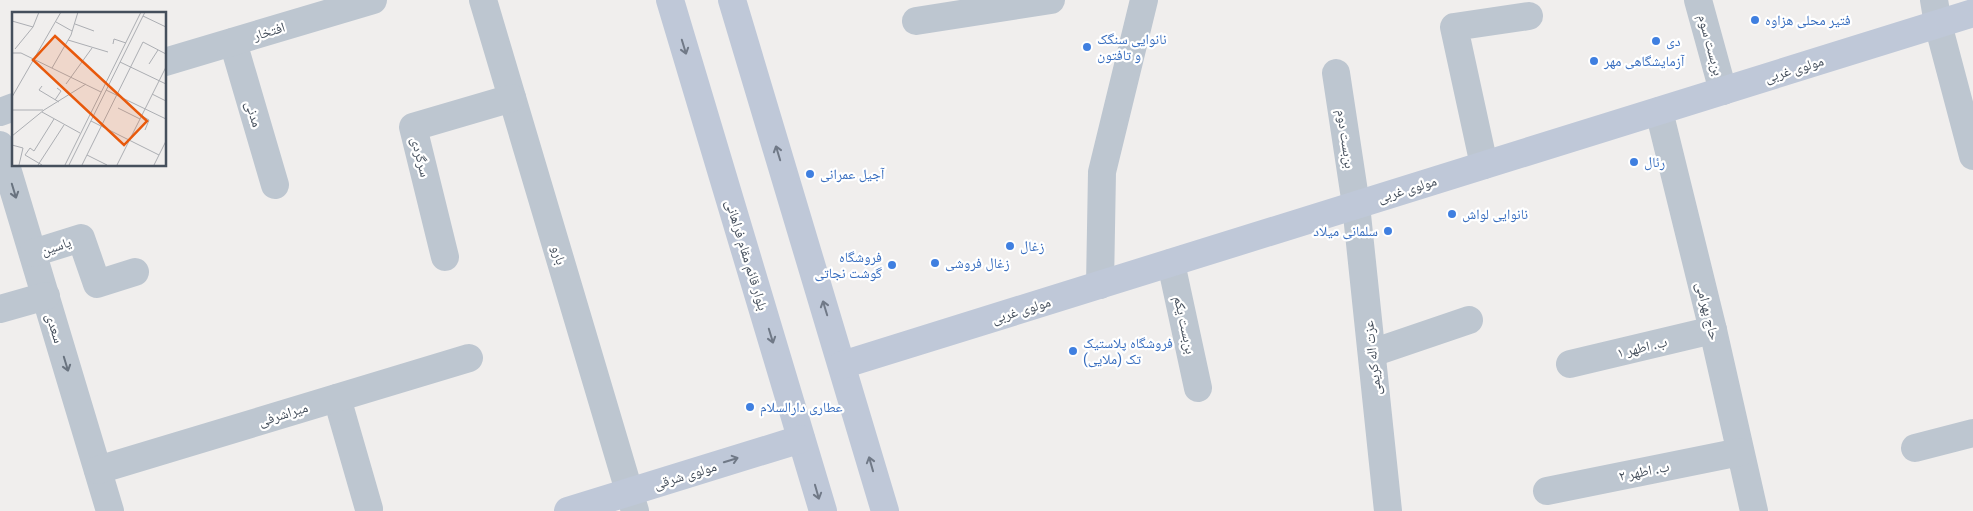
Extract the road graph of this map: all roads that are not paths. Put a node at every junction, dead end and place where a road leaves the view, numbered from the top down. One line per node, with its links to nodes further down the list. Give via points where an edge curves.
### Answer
1 (373, 0): 12 (street, افتخار)
2 (483, 0): 16 (street, بارو)
3 (670, 0): 41 (street, بلوار قائم مقام فراهانی, one-way to 41)
4 (732, 0): 37 (street, one-way to 4)
5 (1051, 0): 11 (street)
6 (1144, 0): 29 (street, via 1102,172)
7 (1698, 0): 15 (street, بن‌بست سوم)
8 (1936, 12): 9 (street, مولوی غربی); 15 (street, مولوی غربی); 21 (street)
9 (1973, 13)
10 (1529, 16): 22 (street, via 1454,27)
11 (916, 21)
12 (233, 42): 13 (street, افتخار); 23 (street, مدنی)
13 (166, 62)
14 (1336, 73): 24 (street, بن‌بست دوم)
15 (1723, 91): 18 (street, مولوی غربی)
16 (512, 98): 26 (street, سرگردی, via 413,127); 46 (street, بارو)
17 (12, 108): 19 (street)
18 (1658, 111): 22 (street, مولوی غربی); 33 (street, حاج بهرامی)
19 (0, 112)
20 (0, 145): 25 (street, سعدی, one-way to 25)
21 (1973, 156)
22 (1484, 165): 24 (street, مولوی غربی)
23 (275, 185)
24 (1356, 205): 27 (street, مولوی غربی); 34 (street, عزت اله کریمی)
25 (33, 253): 28 (street, یاسین, via 81,238 97,284); 30 (street, سعدی)
26 (445, 256)
27 (1171, 262): 29 (street, مولوی غربی); 38 (street, بن‌بست یکم)
28 (134, 272)
29 (1100, 285): 37 (street, مولوی غربی)
30 (46, 296): 31 (street); 44 (street, سعدی, one-way to 44)
31 (0, 309)
32 (1469, 320): 34 (street)
33 (1713, 330): 36 (street, ب. اطهر ۱); 43 (street, حاج بهرامی)
34 (1372, 353): 52 (street, عزت اله کریمی)
35 (469, 358): 39 (street, میراشرفی)
36 (1570, 364)
37 (842, 366): 51 (street, one-way to 37)
38 (1198, 388)
39 (337, 398): 44 (street, میراشرفی); 47 (street)
40 (1973, 433): 42 (street)
41 (802, 438): 46 (street, مولوی شرقی, one-way to 41); 50 (street, بلوار قائم مقام فراهانی, one-way to 50)
42 (1915, 448)
43 (1740, 452): 45 (street, ب. اطهر ۲); 53 (street, حاج بهرامی)
44 (98, 470): 48 (street, سعدی)
45 (1547, 491)
46 (632, 502): 49 (street, مولوی شرقی)
47 (369, 509)
48 (110, 511)
49 (568, 511)
50 (823, 511)
51 (885, 511)
52 (1388, 511)
53 (1754, 511)

